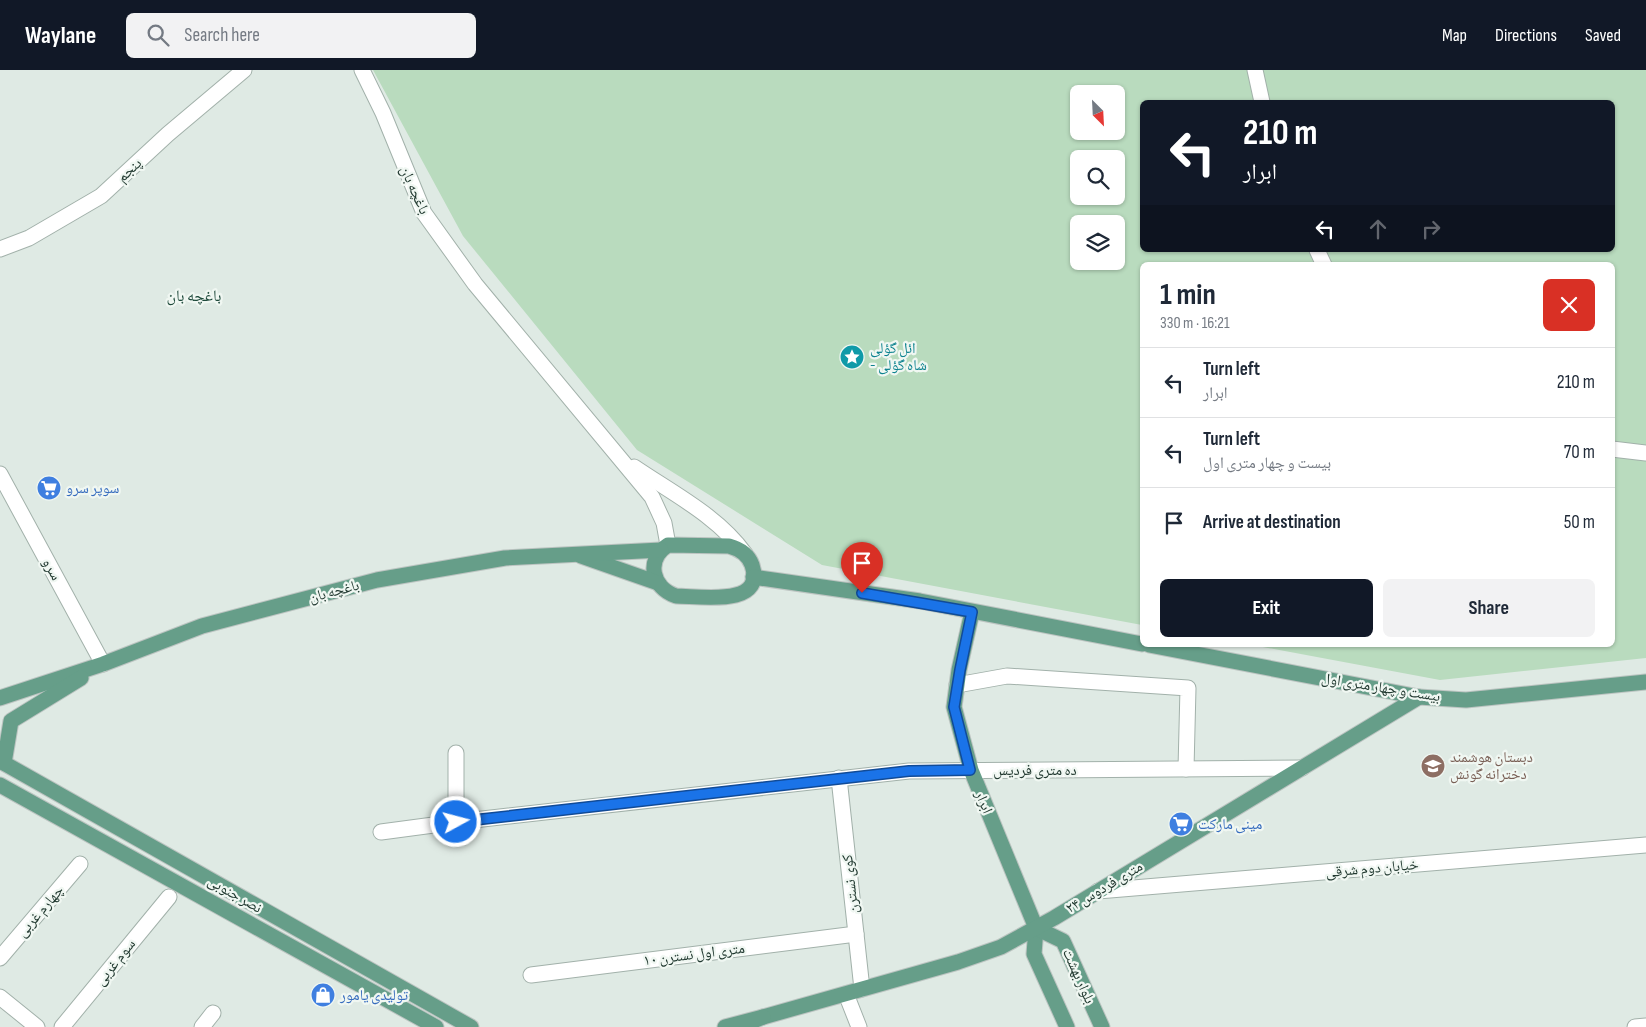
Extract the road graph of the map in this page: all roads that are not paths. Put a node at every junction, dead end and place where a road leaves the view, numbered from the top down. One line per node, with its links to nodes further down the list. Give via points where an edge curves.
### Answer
1 (244, 70): 5 (street, پنجم, via 100,196 29,238)
2 (362, 70): 8 (street, باغچه بان, via 424,213 475,284)
3 (1255, 70): 4 (street)
4 (1262, 100)
5 (0, 249)
6 (1615, 449): 7 (street)
7 (1646, 453)
8 (622, 460): 10 (street, باغچه بان, via 652,497 664,523); 12 (street, via 713,520 734,538)
9 (0, 474): 18 (street, سرو)
10 (664, 548): 11 (main road, باغچه بان); 12 (main road, باغچه بان, via 729,546); 14 (main road, via 654,562 653,571)
11 (572, 553): 14 (main road); 18 (main road, باغچه بان, via 505,558 377,580 202,626)
12 (745, 554): 13 (main road, via 751,561)
13 (753, 577): 14 (main road, via 746,591 731,597 676,596); 15 (main road)
14 (658, 584)
15 (972, 612): 16 (main road); 20 (main road, ابرار)
16 (1140, 644)
17 (1159, 647): 21 (main road, بیست و چهار متری اول)
18 (103, 664): 22 (main road); 24 (main road, via 11,721)
19 (1646, 682): 21 (main road, بیست و چهار متری اول, via 1466,700)
20 (958, 685): 26 (street, via 1007,676 1188,688); 27 (main road, ابرار, via 954,707)
21 (1419, 697): 25 (main road, ۲۴ متری فردوس)
22 (0, 698)
23 (456, 753): 30 (street)
24 (2, 762): 50 (main road, نصر جنوبی)
25 (1302, 768): 26 (street, ده متری فردیس); 34 (main road, ۲۴ متری فردوس)
26 (1186, 769): 27 (street, ده متری فردیس)
27 (970, 770): 28 (street, ده متری فردیس, via 909,771); 36 (main road, ابرار)
28 (839, 778): 30 (street, ده متری فردیس); 37 (street, کوی نسترن)
29 (0, 785): 49 (main road, نصر جنوبی)
30 (456, 822): 31 (street, ده متری فردیس)
31 (381, 832)
32 (1646, 845): 34 (street, خیابان دوم شرقی)
33 (80, 864): 38 (street, چهارم غربی)
34 (1098, 891): 36 (main road, ۲۴ متری فردوس)
35 (169, 896): 47 (street, سوم غربی)
36 (1036, 928): 40 (main road, ۲۴ متری فردوس, via 1001,947); 54 (main road, via 1034,954); 55 (main road, بلوار بهشت, via 1063,940)
37 (856, 934): 39 (street, ۱۰ متری اول نسترن); 40 (street, کوی نسترن)
38 (0, 958)
39 (532, 974)
40 (862, 989): 41 (main road, ۲۴ متری فردوس)
41 (846, 994): 44 (main road, ۲۴ متری فردوس); 53 (street)
42 (0, 996): 46 (street)
43 (213, 1013): 48 (street)
44 (763, 1017): 51 (main road, ۲۴ متری فردوس); 52 (main road, ۲۴ متری فردوس)
45 (1646, 1026): 56 (street)
46 (38, 1027)
47 (62, 1027)
48 (202, 1027)
49 (436, 1027)
50 (471, 1027)
51 (725, 1027)
52 (739, 1027)
53 (860, 1027)
54 (1067, 1027)
55 (1102, 1027)
56 (1635, 1027)

